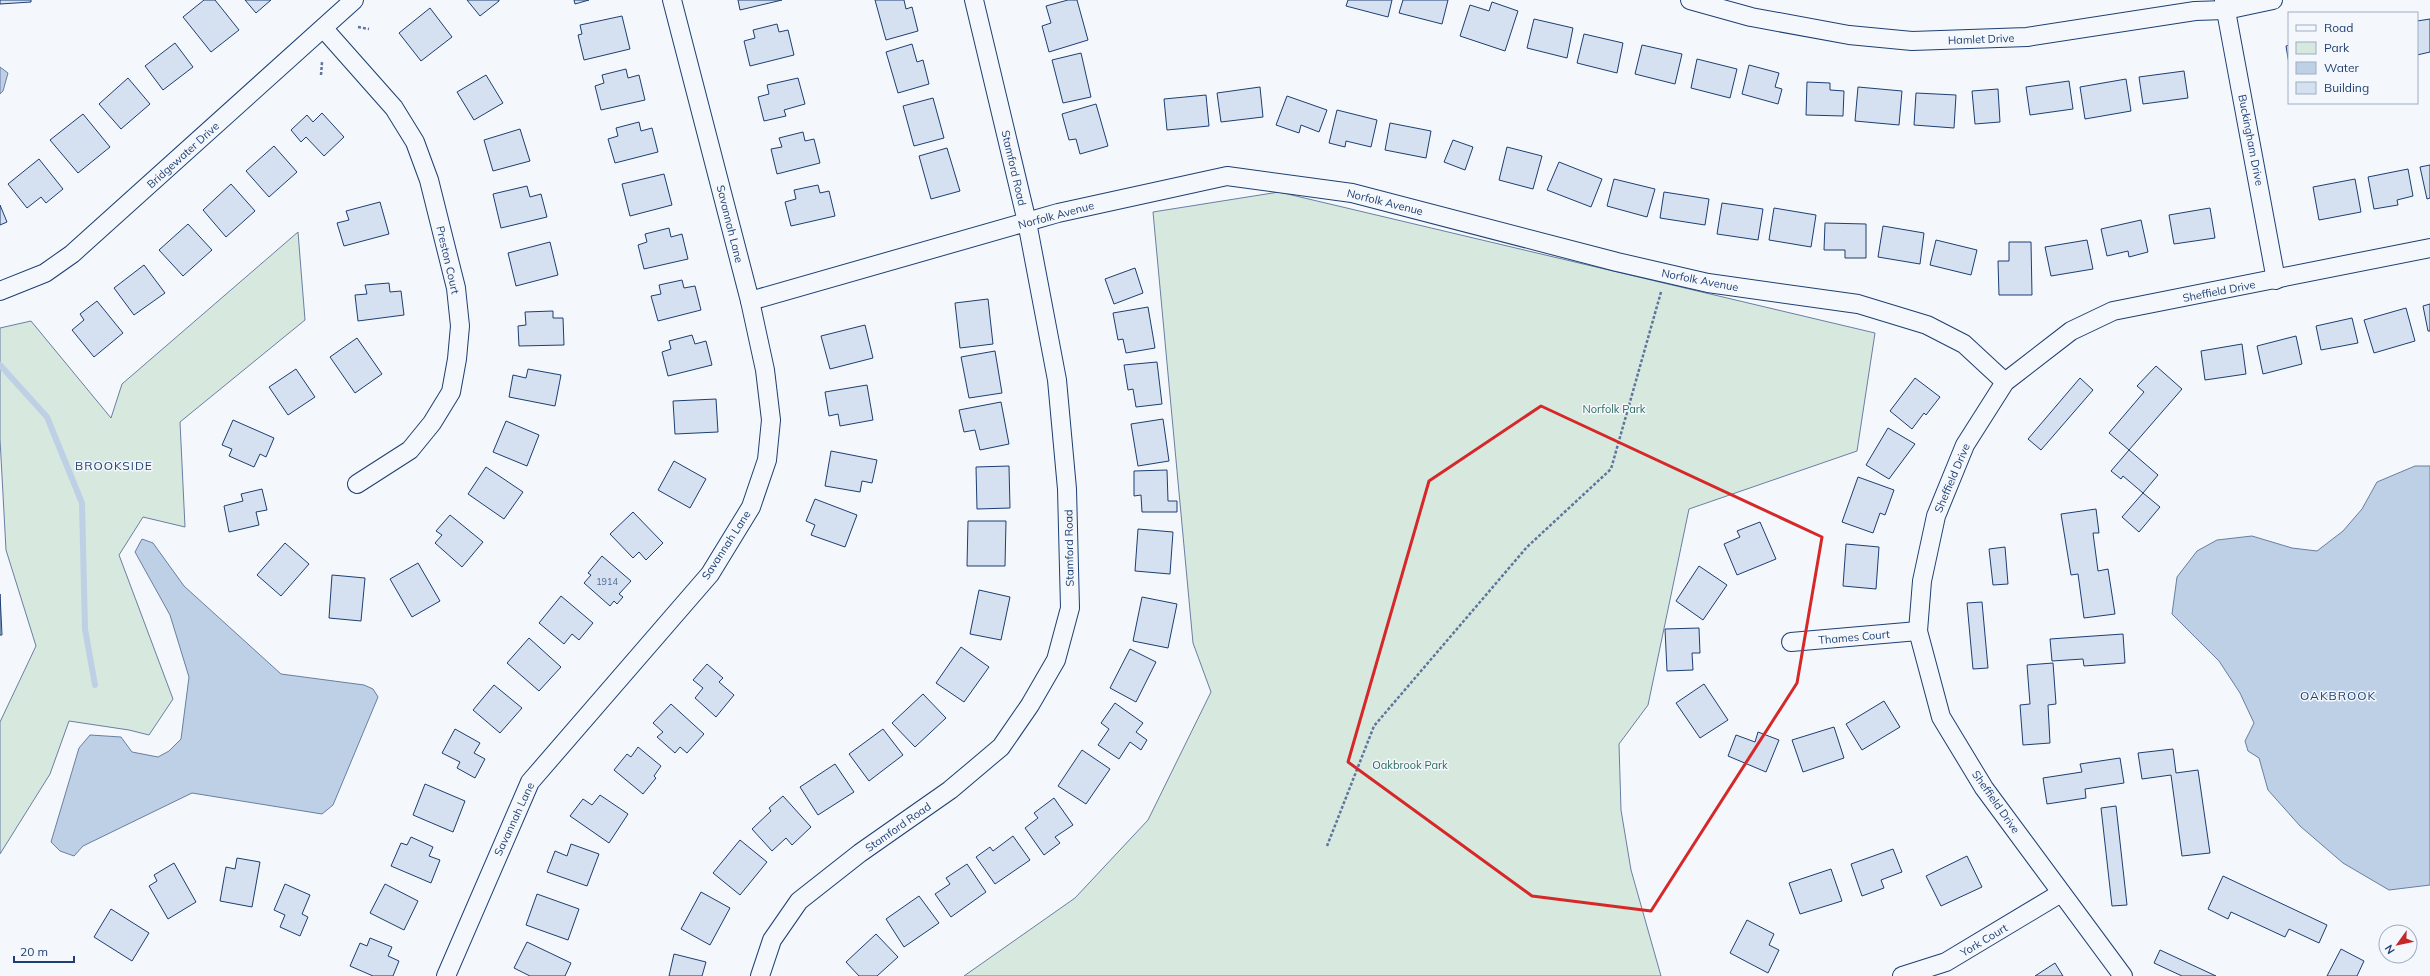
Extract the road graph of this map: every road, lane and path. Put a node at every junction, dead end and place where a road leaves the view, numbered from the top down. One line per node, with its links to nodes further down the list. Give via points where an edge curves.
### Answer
1 (354, 0): 8 (street, Bridgewater Drive)
2 (672, 0): 17 (street, Savannah Lane)
3 (974, 0): 12 (street, Stamford Road)
4 (1690, 0): 6 (street, Hamlet Drive, via 1751,17 1849,35 1912,41 2027,38)
5 (2273, 0): 6 (street, Hamlet Drive)
6 (2225, 5): 15 (street, Buckingham Drive)
7 (358, 26): 9 (path)
8 (324, 29): 16 (street, Bridgewater Drive, via 72,254 45,273); 19 (street, Preston Court, via 394,108 415,142 429,180 456,288 460,326 451,392 432,423 410,450)
9 (369, 29)
10 (322, 62): 11 (path)
11 (321, 75)
12 (1027, 222): 14 (street, Norfolk Avenue, via 1227,176 1352,193); 17 (street, Norfolk Avenue); 25 (street, Stamford Road, via 1057,380 1067,489 1070,608 1056,660 1030,705 1001,747 950,790 799,901 772,940)
13 (2430, 248): 15 (street, Sheffield Drive)
14 (1666, 274): 18 (street, Norfolk Avenue, via 1708,283 1858,304 1927,325 1964,344); 22 (path, via 1611,469 1527,547 1374,726)
15 (2276, 280): 18 (street, Sheffield Drive, via 2113,311 2071,331)
16 (0, 291)
17 (750, 301): 24 (street, Savannah Lane, via 765,370 771,420 767,460 751,507 710,574 530,782)
18 (2005, 382): 20 (street, Sheffield Drive, via 1965,445 1936,516 1922,581)
19 (357, 484)
20 (1918, 631): 21 (street, Thames Court); 23 (street, Sheffield Drive, via 1941,717 1984,788)
21 (1791, 642)
22 (1327, 846)
23 (2061, 893): 26 (street, York Court, via 1946,962); 27 (street, Sheffield Drive)
24 (446, 976)
25 (760, 976)
26 (1902, 976)
27 (2122, 976)

